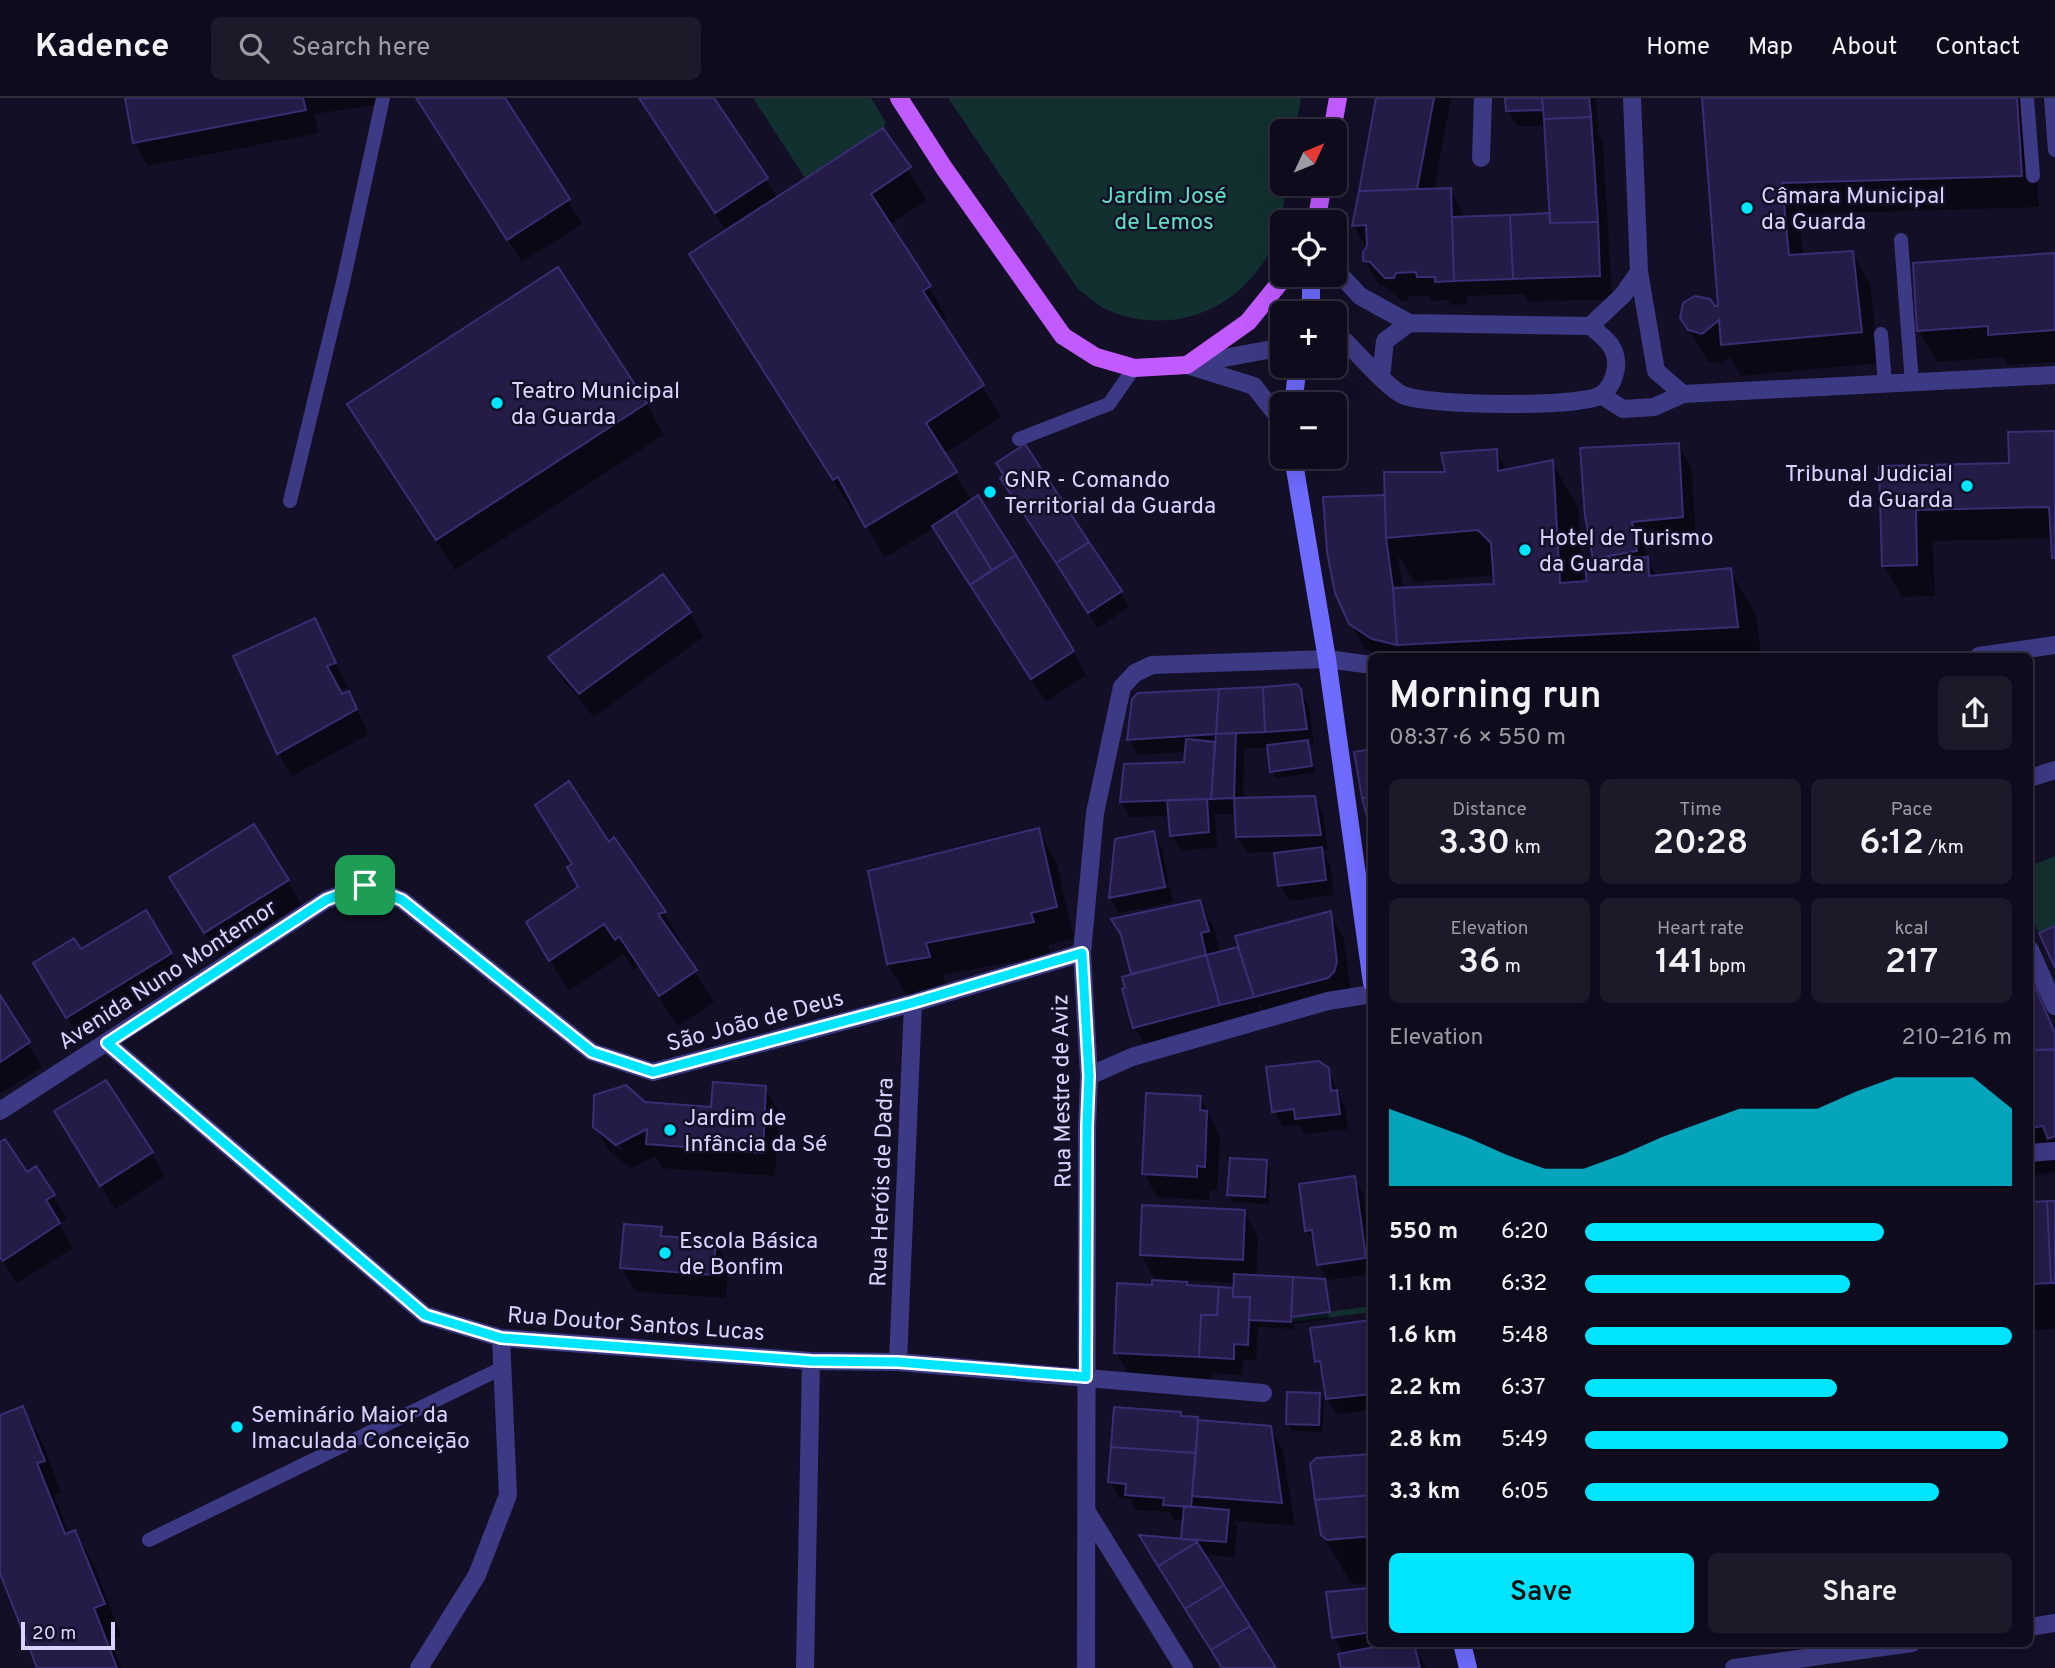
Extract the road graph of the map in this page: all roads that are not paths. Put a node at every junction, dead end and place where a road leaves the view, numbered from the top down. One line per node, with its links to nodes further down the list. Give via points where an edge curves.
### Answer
1 (383, 98): 32 (lane)
2 (899, 98): 22 (main road, via 1063,336 1096,357)
3 (1338, 98): 8 (main road)
4 (1483, 98): 10 (street)
5 (1632, 98): 13 (street)
6 (2027, 98): 11 (lane)
7 (2051, 98): 9 (lane)
8 (1334, 119)
9 (2055, 150)
10 (1481, 158)
11 (2033, 176)
12 (1901, 240): 25 (lane)
13 (1639, 272): 17 (street, via 1623,295); 27 (street, via 1656,371)
14 (1347, 282): 16 (street, via 1360,296)
15 (1276, 287): 21 (main road, via 1248,322)
16 (1409, 323): 17 (street); 24 (street, via 1384,341)
17 (1590, 326): 28 (street, via 1608,340 1617,356 1614,380)
18 (1881, 334): 26 (lane)
19 (1347, 344): 24 (street)
20 (1270, 349): 21 (street)
21 (1187, 365): 22 (main road); 29 (street, via 1254,386)
22 (1134, 369): 30 (lane, via 1109,404)
23 (2055, 376): 25 (street)
24 (1381, 377): 28 (street, via 1402,395 1447,403 1577,402)
25 (1912, 383): 26 (street)
26 (1885, 384): 27 (street)
27 (1683, 394): 28 (street, via 1654,407 1623,409)
28 (1601, 395)
29 (1270, 406)
30 (1019, 439)
31 (1295, 469): 35 (street)
32 (290, 501)
33 (2055, 645): 34 (street)
34 (2000, 653)
35 (1327, 659): 36 (street, Rua Mestre de Aviz); 40 (street, Rua Mestre de Aviz, via 1152,665 1135,673 1122,687 1095,813); 41 (street)
36 (1368, 664)
37 (2055, 770): 38 (street)
38 (2033, 777)
39 (365, 885): 44 (street, São João de Deus, via 402,900 592,1052 653,1072); 46 (street, Avenida Nuno Montemor, via 326,900)
40 (1082, 953): 44 (street, São João de Deus); 47 (street, Rua Mestre de Aviz)
41 (1368, 954)
42 (2033, 957): 45 (street)
43 (1368, 995): 47 (street, via 1328,1001 1132,1057)
44 (912, 1003): 53 (street, Rua Heróis de Dadra)
45 (2055, 1006)
46 (107, 1043): 48 (street, Avenida Nuno Montemor); 51 (street, Rua Doutor Santos Lucas, via 425,1315)
47 (1089, 1076): 55 (street, Rua Mestre de Aviz)
48 (0, 1111)
49 (2055, 1151): 50 (street)
50 (2033, 1153)
51 (501, 1338): 52 (street, Rua Doutor Santos Lucas); 54 (street)
52 (811, 1361): 53 (street, Rua Doutor Santos Lucas); 64 (street)
53 (898, 1362): 55 (street, Rua Doutor Santos Lucas)
54 (502, 1368): 58 (lane); 63 (street, via 509,1495 477,1575)
55 (1086, 1377): 56 (street, Rua Doutor Santos Lucas); 57 (street, Rua Mestre de Aviz)
56 (1263, 1393)
57 (1087, 1512): 65 (street, Rua Mestre de Aviz); 66 (street)
58 (149, 1540)
59 (2055, 1623): 60 (street)
60 (2033, 1627)
61 (1463, 1647): 67 (street)
62 (1884, 1647): 68 (street)
63 (419, 1668)
64 (805, 1668)
65 (1086, 1668)
66 (1184, 1668)
67 (1468, 1668)
68 (1734, 1668)

